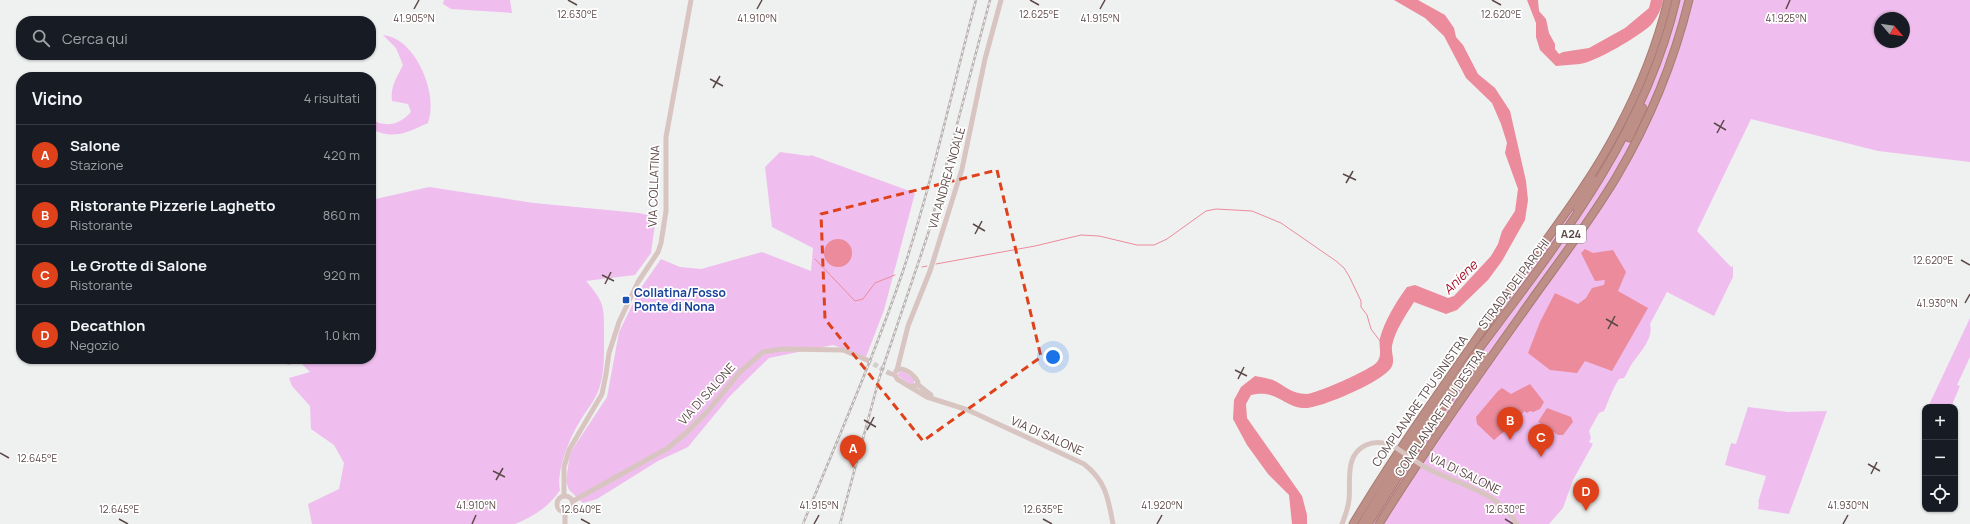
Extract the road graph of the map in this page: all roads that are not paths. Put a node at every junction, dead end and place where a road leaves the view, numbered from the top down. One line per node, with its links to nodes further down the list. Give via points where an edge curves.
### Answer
1 (691, 0): 20 (street, VIA COLLATINA, via 666,137 666,211 661,243 618,322 609,353 602,394 569,450 564,466)
2 (1001, 0): 11 (street, VIA ANDREA NOALE, via 985,59 962,169)
3 (1668, 0): 7 (highway, COMPLANARE TPU SINISTRA)
4 (1676, 0): 7 (highway, STRADA DEI PARCHI / A24)
5 (1681, 0): 7 (highway, STRADA DEI PARCHI / A24)
6 (1689, 0): 10 (highway, COMPLANARE TPU DESTRA, via 1656,99 1626,161 1579,234)
7 (1667, 28): 8 (highway, COMPLANARE TPU SINISTRA); 9 (highway, STRADA DEI PARCHI / A24, via 1644,95 1611,162 1564,236); 19 (highway, STRADA DEI PARCHI / A24, via 1659,69 1639,117 1598,192 1549,264)
8 (1618, 130): 9 (highway, via 1573,216); 27 (highway, COMPLANARE TPU SINISTRA, via 1589,178 1389,465)
9 (1511, 307): 28 (highway, STRADA DEI PARCHI / A24, via 1433,412)
10 (1509, 332): 19 (highway); 29 (highway, COMPLANARE TPU DESTRA)
11 (899, 358): 13 (street); 15 (street, VIA ANDREA NOALE)
12 (867, 360): 21 (street, VIA DI SALONE, via 843,350 782,349 763,352 748,363 707,412 668,448)
13 (904, 369): 15 (street, VIA DI SALONE, via 900,368); 16 (street, VIA DI SALONE, via 916,378)
14 (889, 373): 15 (street, VIA DI SALONE)
15 (896, 373): 17 (street, VIA DI SALONE, via 897,379)
16 (917, 384): 17 (street, via 915,387); 18 (street, VIA DI SALONE)
17 (910, 386): 18 (street, VIA DI SALONE, via 927,397)
18 (939, 400): 25 (street, VIA DI SALONE, via 968,410 1084,464 1098,476 1102,484)
19 (1435, 418): 23 (highway, STRADA DEI PARCHI / A24)
20 (564, 496): 21 (street, via 570,497); 22 (street, via 557,504 560,510)
21 (573, 501): 22 (street, via 572,508)
22 (566, 512): 24 (street)
23 (1369, 522)
24 (565, 524)
25 (1113, 524)
26 (1342, 524): 30 (street, VIA DI SALONE, bridge, via 1349,501 1349,471 1354,456 1363,446 1380,442 1392,445 1439,475 1469,485 1498,501)
27 (1353, 524)
28 (1362, 524)
29 (1379, 524)
30 (1517, 524)

